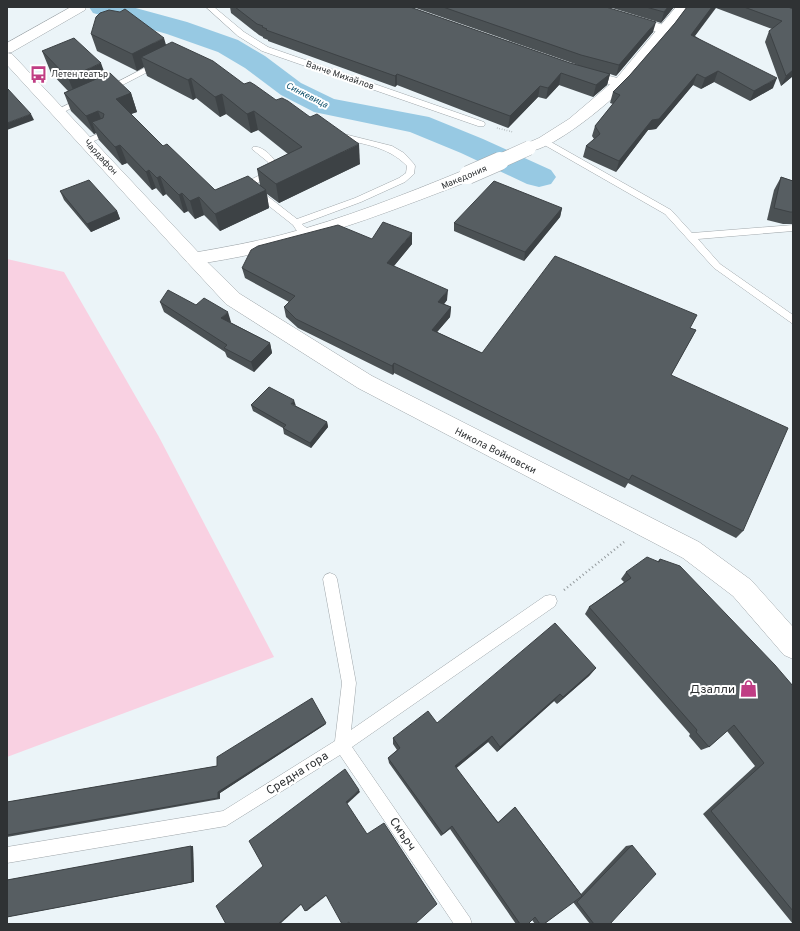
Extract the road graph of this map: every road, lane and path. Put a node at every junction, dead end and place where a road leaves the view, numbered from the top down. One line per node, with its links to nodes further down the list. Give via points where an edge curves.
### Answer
1 (80, 7): 6 (main road)
2 (210, 7): 12 (lane, Ванче Михайлов, via 241,34 265,49)
3 (590, 7): 5 (main road)
4 (683, 7): 5 (main road, Македония)
5 (665, 30): 10 (main road, Македония)
6 (7, 49)
7 (7, 57): 11 (main road, Чардафон)
8 (168, 60): 11 (lane, via 126,82)
9 (566, 68): 10 (main road)
10 (620, 83): 16 (main road, Македония, via 574,122)
11 (57, 112): 15 (main road, Чардафон)
12 (481, 124)
13 (327, 132): 18 (lane, via 389,148 401,155 411,166 410,174 358,200)
14 (106, 133): 15 (lane)
15 (86, 141): 22 (main road, Чардафон)
16 (544, 141): 20 (main road, Македония, bridge, via 436,188); 21 (lane, via 668,212)
17 (256, 149): 18 (lane, via 272,161 275,167 272,173 253,182 253,189)
18 (296, 223): 20 (lane, via 300,229)
19 (793, 228): 21 (lane)
20 (310, 233): 22 (main road, Македония)
21 (690, 236): 23 (lane, via 717,266)
22 (194, 259): 24 (main road, Никола Войновски, via 233,299 365,382)
23 (793, 320)
24 (645, 525): 26 (path); 27 (main road, Никола Войновски, via 690,550 742,588)
25 (330, 579): 28 (lane, via 348,683)
26 (550, 601): 28 (lane, Средна гора)
27 (793, 646)
28 (342, 745): 29 (lane, Средна гора, via 226,818); 30 (lane, Смърч)
29 (7, 855)
30 (464, 924)

